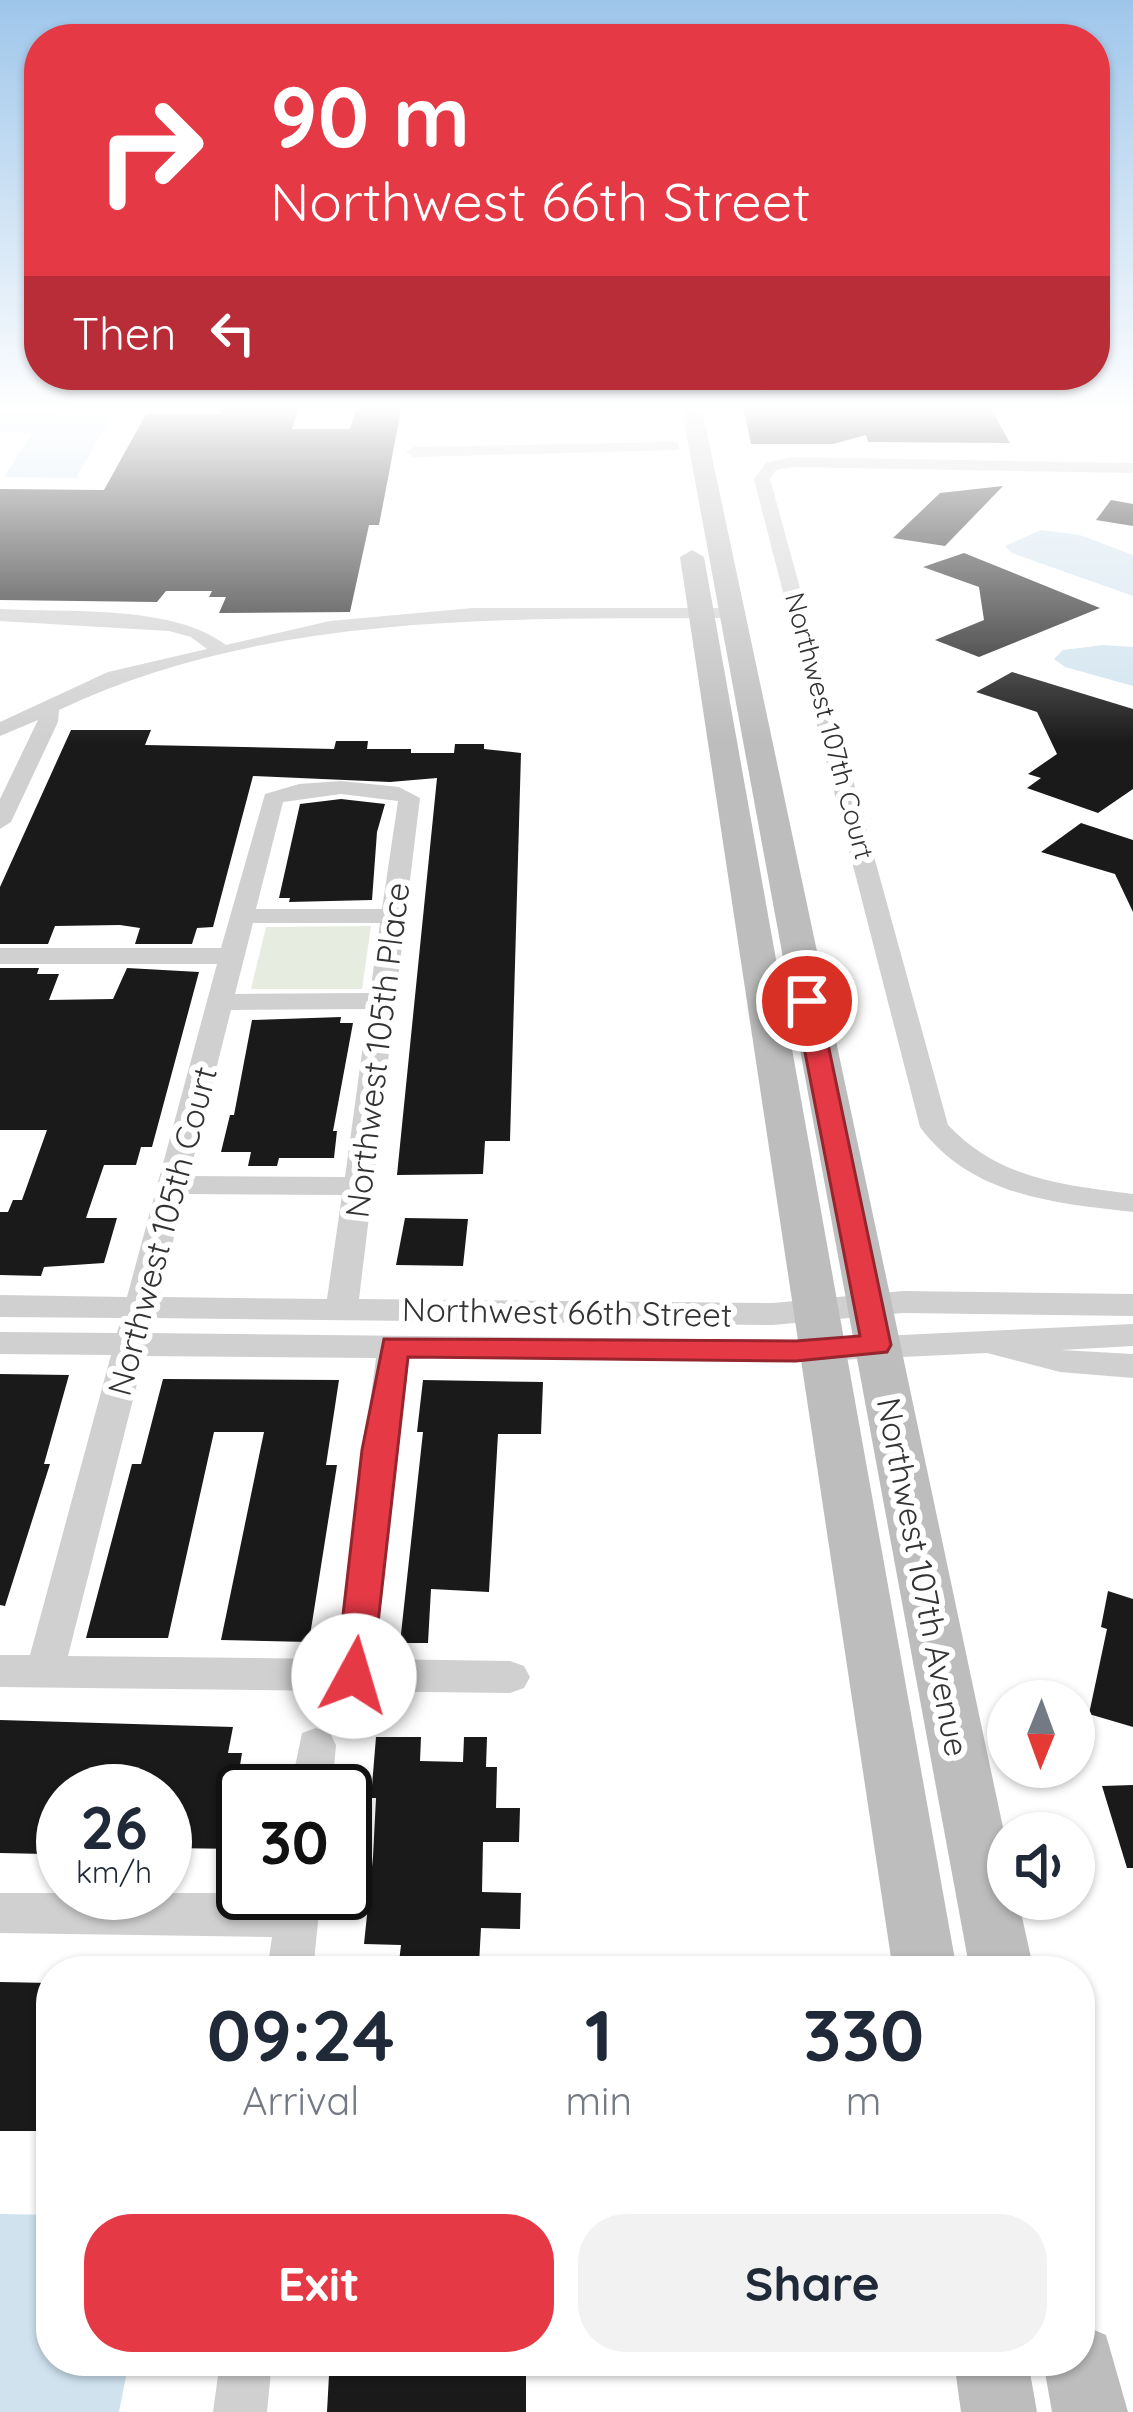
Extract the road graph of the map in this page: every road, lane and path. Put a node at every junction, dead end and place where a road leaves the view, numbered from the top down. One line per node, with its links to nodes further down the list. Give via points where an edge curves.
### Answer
1 (692, 518): 4 (main road, Northwest 107th Avenue)
2 (705, 518): 4 (main road, Northwest 107th Avenue)
3 (773, 518): 21 (street, Northwest 107th Court, via 934,1126 974,1167 1013,1184)
4 (717, 613): 6 (street, via 384,620); 26 (main road, Northwest 107th Avenue); 26 (main road, Northwest 107th Avenue)
5 (0, 615): 6 (street, via 170,625)
6 (219, 649): 7 (street, via 115,676)
7 (49, 711): 8 (street); 10 (street)
8 (0, 730)
9 (0, 740): 10 (street)
10 (35, 749): 12 (street)
11 (404, 792): 13 (street, Northwest 105th Court, via 279,792); 14 (street, Northwest 105th Place)
12 (0, 822)
13 (244, 916): 14 (street); 16 (street, Northwest 105th Court)
14 (394, 916): 17 (street, Northwest 105th Place)
15 (0, 956): 16 (street)
16 (233, 956): 18 (street, Northwest 105th Court)
17 (383, 1000): 18 (street); 20 (street, Northwest 105th Place)
18 (223, 1002): 19 (street, Northwest 105th Court)
19 (174, 1185): 20 (street); 24 (street, Northwest 105th Court)
20 (360, 1186): 25 (street, Northwest 105th Place)
21 (1133, 1203)
22 (1133, 1305): 26 (street, Northwest 66th Street, via 942,1301)
23 (0, 1306): 24 (street, Northwest 66th Street)
24 (143, 1308): 25 (street, Northwest 66th Street); 30 (street, Northwest 105th Court)
25 (342, 1310): 26 (street, Northwest 66th Street)
26 (847, 1328): 29 (street, Northwest 66th Street); 31 (street, Northwest 66th Street); 43 (main road, Northwest 107th Avenue); 44 (main road, Northwest 107th Avenue)
27 (1133, 1335): 29 (street, Northwest 66th Street)
28 (0, 1342): 30 (street, Northwest 66th Street)
29 (965, 1342): 32 (street, Northwest 66th Street)
30 (132, 1344): 31 (street, Northwest 66th Street); 34 (street, Northwest 105th Court)
31 (394, 1346): 35 (street)
32 (1133, 1366)
33 (0, 1671): 34 (street)
34 (45, 1671): 35 (street)
35 (354, 1676): 36 (street)
36 (510, 1677)
37 (316, 1744): 38 (street)
38 (314, 1764)
39 (216, 1907): 40 (street)
40 (0, 1913)
41 (296, 1920): 42 (street)
42 (292, 1956)
43 (923, 1956)
44 (998, 1956)
45 (244, 2376): 48 (street)
46 (993, 2376): 49 (main road)
47 (1083, 2376): 50 (main road)
48 (240, 2412)
49 (999, 2412)
50 (1090, 2412)

